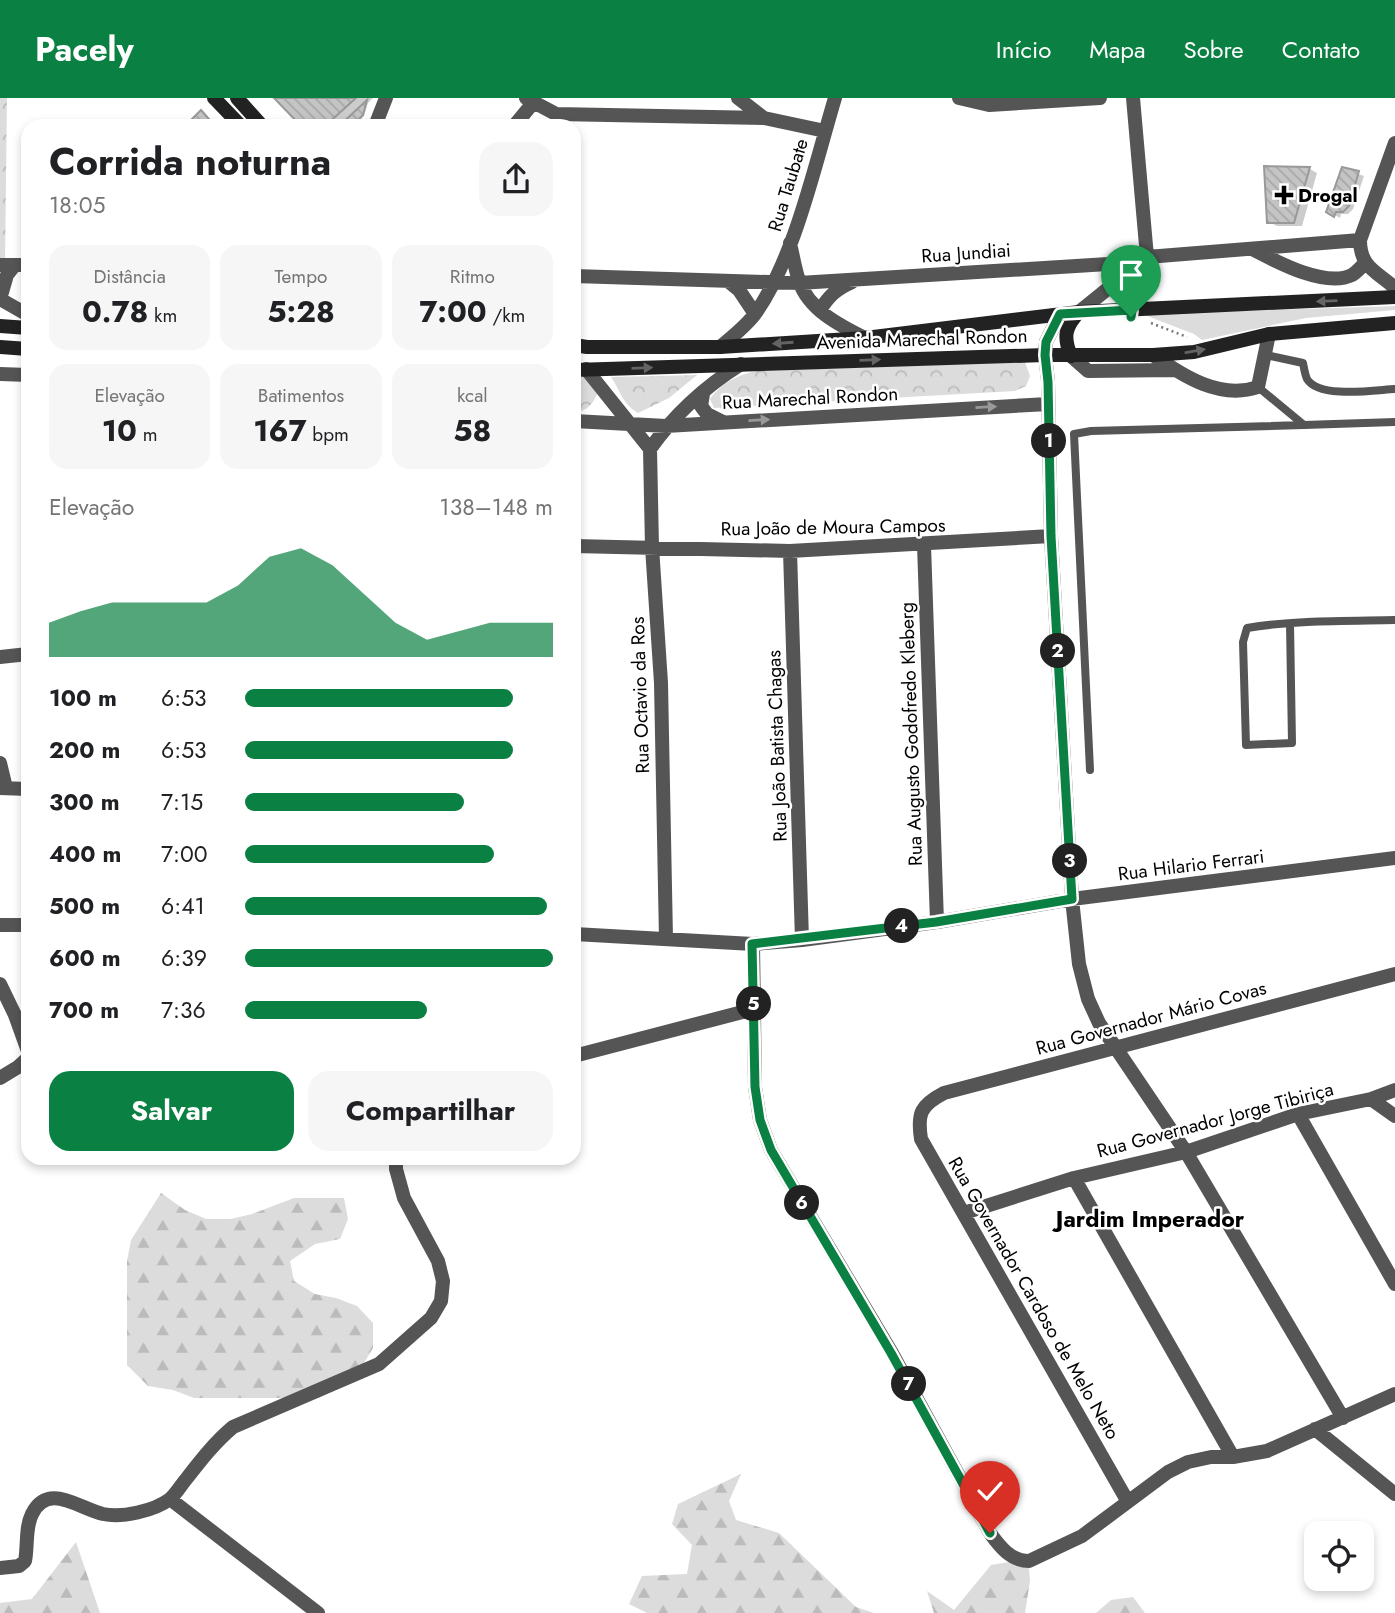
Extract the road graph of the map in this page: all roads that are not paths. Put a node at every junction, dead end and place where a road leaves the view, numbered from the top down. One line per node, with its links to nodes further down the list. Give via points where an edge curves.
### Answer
1 (214, 98): 12 (main road)
2 (237, 98): 13 (main road)
3 (386, 98): 14 (street)
4 (738, 98): 11 (street)
5 (835, 98): 16 (street, Rua Taubate)
6 (959, 98): 10 (street)
7 (1100, 98): 10 (street)
8 (1133, 98): 21 (street)
9 (530, 101): 11 (street, via 556,114); 15 (street)
10 (990, 102)
11 (764, 118): 16 (street)
12 (234, 119)
13 (256, 119)
14 (378, 119)
15 (518, 119)
16 (825, 131): 19 (street, Rua Taubate)
17 (1395, 142): 18 (street)
18 (1360, 240): 20 (street, Rua Jundiai); 22 (street)
19 (790, 243): 27 (street, Rua Taubate); 28 (street)
20 (1251, 249): 21 (street, Rua Jundiai); 22 (street, via 1320,278 1355,274)
21 (1147, 257): 25 (street, Rua Jundiai, via 1108,264); 34 (street)
22 (1364, 263): 29 (street)
23 (14, 265): 31 (street)
24 (581, 276): 26 (street, Rua Jundiai)
25 (858, 280): 28 (street, Rua Jundiai); 32 (street, via 837,289)
26 (729, 281): 27 (street, Rua Jundiai); 35 (street)
27 (773, 283): 28 (street, Rua Jundiai); 35 (street, Rua Taubate)
28 (799, 283): 32 (street)
29 (1395, 288)
30 (1395, 297): 34 (main road, Avenida Marechal Rondon, one-way to 34)
31 (0, 299): 33 (street)
32 (820, 310): 41 (street)
33 (21, 311)
34 (1079, 312): 36 (main road, Avenida Marechal Rondon); 49 (main road, via 1066,332)
35 (755, 314): 44 (street, Rua Taubate)
36 (1060, 314): 41 (main road, Avenida Marechal Rondon); 46 (main road, via 1046,342)
37 (1395, 323): 40 (main road, Avenida Marechal Rondon)
38 (0, 326): 39 (main road)
39 (21, 328)
40 (1269, 334): 47 (main road, Avenida Marechal Rondon, via 1194,352); 48 (street)
41 (864, 338): 44 (main road, Avenida Marechal Rondon, one-way to 44)
42 (581, 346): 44 (main road, Avenida Marechal Rondon)
43 (0, 347): 45 (main road)
44 (720, 347)
45 (21, 348)
46 (1045, 355): 49 (main road, Avenida Marechal Rondon); 50 (main road, Avenida Marechal Rondon, one-way to 46); 59 (street)
47 (1153, 355): 49 (main road, Avenida Marechal Rondon); 52 (street)
48 (1266, 355): 56 (street); 57 (lane, via 1303,363 1306,378 1322,389)
49 (1071, 356): 52 (street, via 1088,371)
50 (741, 363): 51 (main road, Avenida Marechal Rondon, one-way to 50); 58 (street)
51 (581, 370)
52 (1174, 370): 56 (street, via 1213,388 1247,391)
53 (581, 371): 63 (street)
54 (0, 374): 55 (street)
55 (21, 375)
56 (1258, 387): 64 (lane)
57 (1395, 389)
58 (703, 394): 61 (street, via 701,406); 65 (street)
59 (1048, 404): 61 (street, Rua Marechal Rondon, one-way to 59); 67 (street)
60 (581, 421): 63 (street, Rua Marechal Rondon)
61 (723, 422): 65 (street, Rua Marechal Rondon)
62 (1395, 422): 64 (lane)
63 (632, 424): 65 (street, Rua Marechal Rondon); 66 (street)
64 (1304, 425): 77 (lane, via 1074,434)
65 (666, 426): 66 (street)
66 (650, 449): 70 (street, Rua Octavio da Ros)
67 (1051, 536): 68 (street, Rua João de Moura Campos); 81 (street)
68 (924, 545): 71 (street, Rua João de Moura Campos); 82 (street, Rua Augusto Godofredo Kleberg)
69 (581, 546): 70 (street, Rua João de Moura Campos)
70 (652, 547): 71 (street, Rua João de Moura Campos); 86 (street, Rua Octavio da Ros, via 662,683)
71 (790, 551): 87 (street, Rua João Batista Chagas)
72 (1395, 620): 73 (lane)
73 (1290, 624): 73 (lane, via 1247,628 1244,634 1246,745 1292,743)
74 (21, 655): 75 (street)
75 (0, 657)
76 (0, 763): 78 (street)
77 (1090, 770)
78 (3, 788): 79 (street)
79 (21, 789)
80 (1395, 858): 81 (street, Rua Hilario Ferrari)
81 (1072, 899): 82 (street, Rua Hilario Ferrari); 94 (street, via 1088,999)
82 (936, 922): 87 (street, Rua Hilario Ferrari)
83 (0, 925): 84 (street)
84 (21, 925)
85 (581, 934): 86 (street, Rua Hilario Ferrari)
86 (666, 939): 88 (street, Rua Hilario Ferrari)
87 (802, 940): 88 (street, Rua Hilario Ferrari)
88 (752, 944): 92 (street)
89 (1389, 975): 91 (street); 94 (street, Rua Governador Mário Covas)
90 (0, 984): 93 (street)
91 (1395, 986)
92 (754, 1009): 95 (street); 114 (street, via 755,1087 771,1150 998,1545 1012,1557 1029,1561 1082,1536)
93 (21, 1034)
94 (1115, 1048): 100 (street, Rua Governador Mário Covas, via 944,1093); 103 (street)
95 (581, 1054)
96 (21, 1064): 97 (street)
97 (0, 1078)
98 (1395, 1090): 99 (street, Rua Governador Jorge Tibiriça)
99 (1370, 1098): 101 (street, Rua Governador Jorge Tibiriça); 102 (street)
100 (922, 1109): 106 (street, Rua Governador Cardoso de Melo Neto, via 921,1139)
101 (1298, 1114): 103 (street, Rua Governador Jorge Tibiriça); 107 (street)
102 (1395, 1116)
103 (1186, 1152): 105 (street, Rua Governador Jorge Tibiriça); 109 (street)
104 (396, 1165): 113 (street, via 404,1198 438,1261 443,1281 441,1301 430,1318 379,1364 233,1427)
105 (1074, 1178): 106 (street, Rua Governador Jorge Tibiriça); 111 (street)
106 (964, 1213): 114 (street, Rua Governador Cardoso de Melo Neto)
107 (1395, 1284)
108 (1395, 1394): 109 (street)
109 (1343, 1418): 110 (street)
110 (1315, 1429): 111 (street, via 1267,1451); 112 (street)
111 (1233, 1457): 114 (street, via 1188,1462)
112 (1395, 1494)
113 (170, 1499): 115 (street, via 128,1514 104,1514 50,1497 31,1515 25,1561); 116 (street)
114 (1128, 1502)
115 (0, 1568)
116 (318, 1613)

